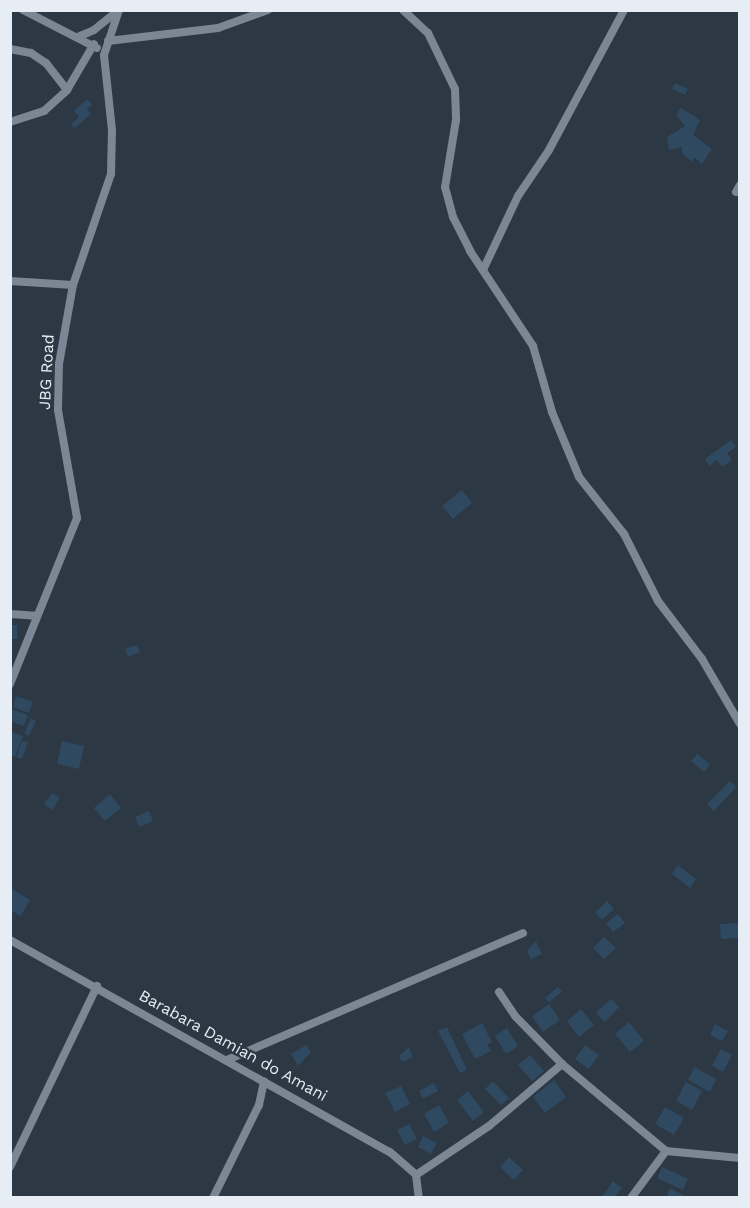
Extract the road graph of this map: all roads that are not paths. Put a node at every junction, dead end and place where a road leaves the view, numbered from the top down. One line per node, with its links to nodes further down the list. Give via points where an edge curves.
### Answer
1 (23, 10): 6 (street, via 44,23)
2 (118, 10): 6 (street, via 107,22); 7 (street, JBG Road)
3 (268, 10): 7 (street, via 218,28)
4 (404, 10): 13 (street, via 428,33 455,89 456,120 445,187 453,217)
5 (624, 10): 13 (street, via 549,150 513,205)
6 (80, 36): 8 (street)
7 (108, 41): 10 (street, JBG Road)
8 (94, 44): 10 (street); 11 (street)
9 (10, 49): 11 (street, via 31,53 46,63)
10 (105, 55): 15 (street, JBG Road, via 112,130 111,174)
11 (67, 90): 12 (street, via 44,111)
12 (10, 122)
13 (483, 270): 19 (street, via 539,358 552,412 579,477 624,534 658,601 702,659)
14 (10, 281): 15 (street)
15 (73, 285): 17 (street, JBG Road, via 59,364 58,410 77,518)
16 (10, 614): 17 (street)
17 (36, 616): 18 (street, JBG Road)
18 (10, 684)
19 (740, 724)
20 (524, 933): 24 (street)
21 (10, 940): 22 (street, Barabara Damian do Amani)
22 (97, 986): 24 (street, Barabara Damian do Amani); 29 (street)
23 (499, 992): 25 (street, via 516,1017)
24 (227, 1060): 26 (street, Barabara Damian do Amani)
25 (562, 1064): 27 (street); 30 (street, via 489,1126)
26 (264, 1082): 30 (street, Barabara Damian do Amani, via 390,1152); 31 (street, via 259,1105)
27 (666, 1151): 28 (street); 33 (street)
28 (740, 1158)
29 (10, 1167)
30 (416, 1174): 32 (street)
31 (213, 1197)
32 (419, 1197)
33 (631, 1197)

